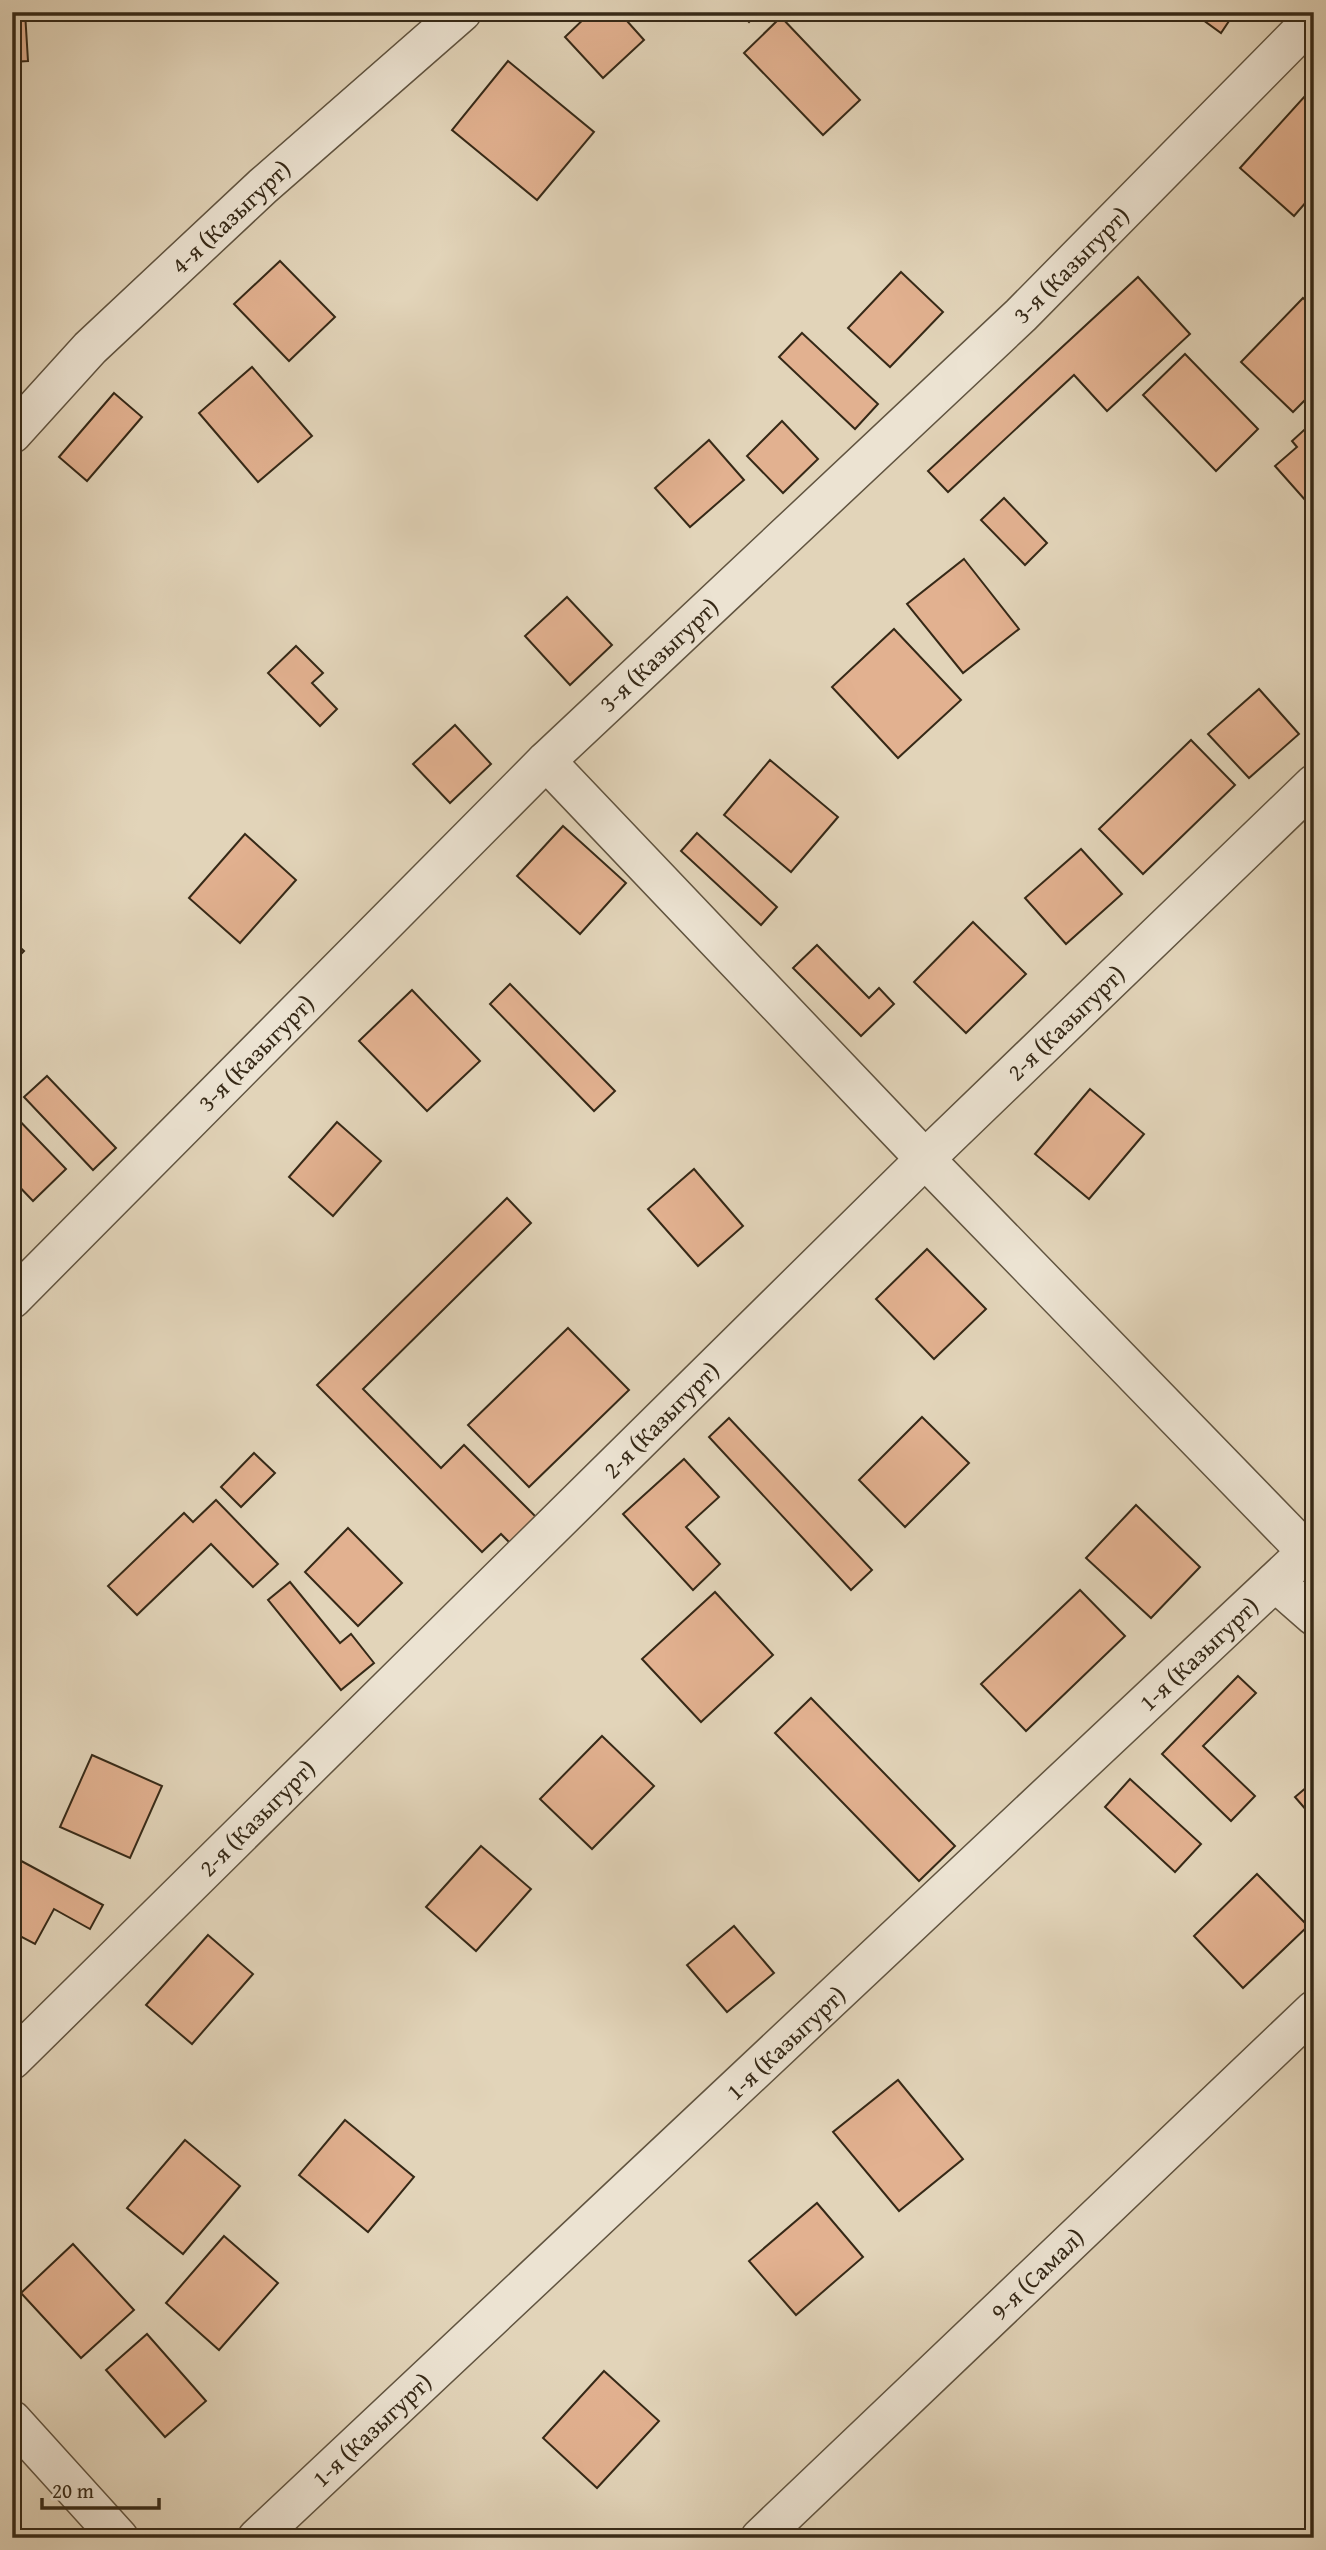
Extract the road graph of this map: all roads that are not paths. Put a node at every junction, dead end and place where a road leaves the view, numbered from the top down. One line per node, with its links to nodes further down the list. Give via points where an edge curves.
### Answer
1 (463, 12): 3 (street, 4-я (Казыгурт), via 263,186 90,348)
2 (1314, 18): 4 (street, 3-я (Казыгурт), via 1021,315)
3 (12, 434)
4 (546, 761): 6 (street); 7 (street, 3-я (Казыгурт))
5 (1314, 784): 6 (street, 2-я (Казыгурт))
6 (925, 1159): 8 (street); 12 (street, 2-я (Казыгурт))
7 (12, 1298)
8 (1310, 1548): 9 (street, 1-я (Казыгурт))
9 (1275, 1582): 10 (street); 15 (street, 1-я (Казыгурт))
10 (1314, 1616)
11 (1314, 2010): 16 (street, 9-я (Самал))
12 (12, 2060)
13 (12, 2420): 14 (street)
14 (119, 2538)
15 (257, 2538)
16 (760, 2538)

